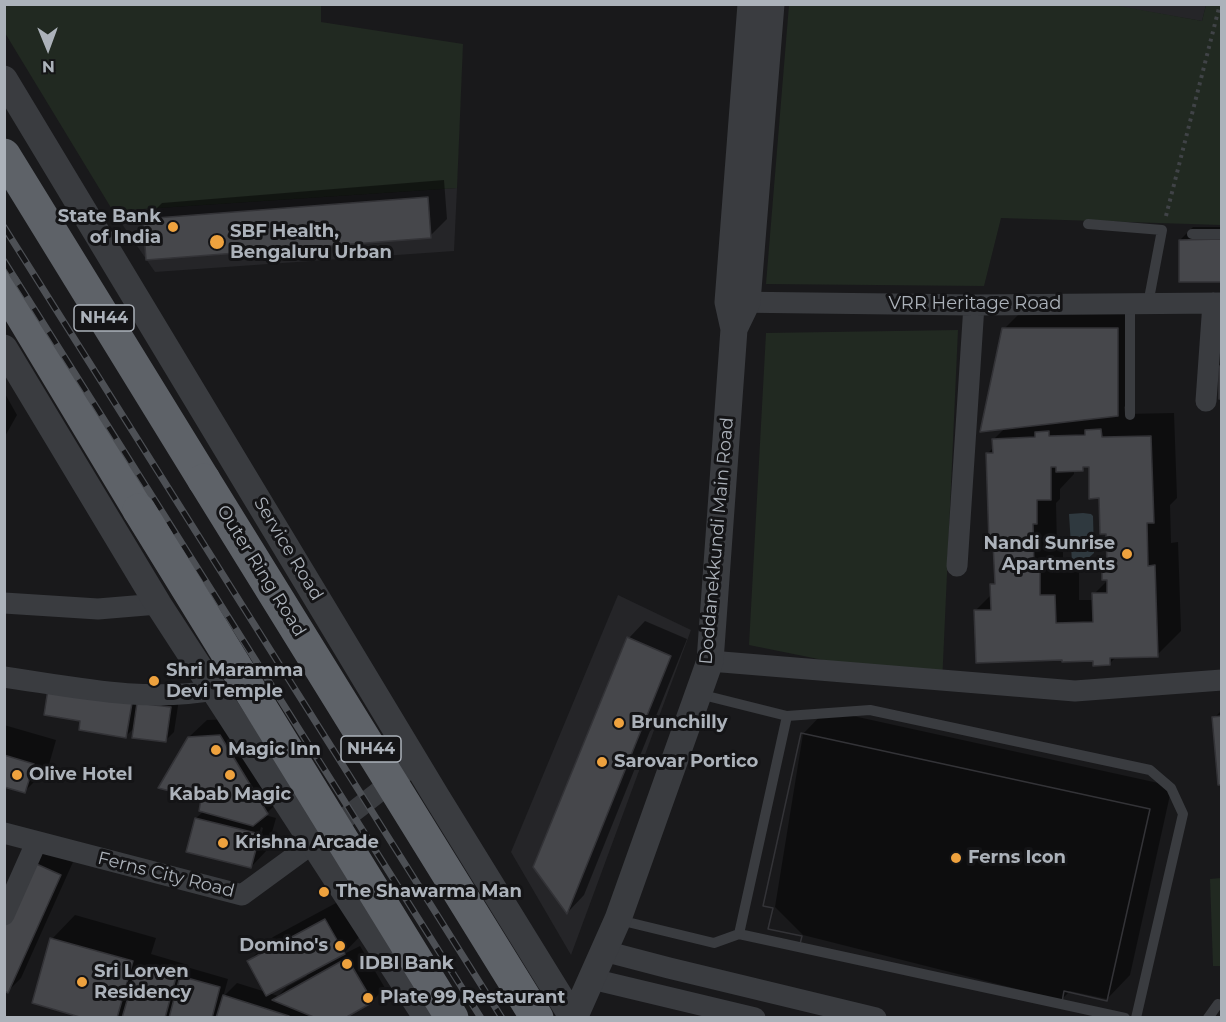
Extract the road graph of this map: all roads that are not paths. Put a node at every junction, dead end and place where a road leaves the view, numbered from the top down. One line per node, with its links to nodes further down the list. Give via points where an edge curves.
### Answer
1 (751, 4): 9 (street, Doddanekkundi Main Road)
2 (771, 4): 9 (street, Doddanekkundi Main Road)
3 (4, 79): 25 (street, Service Road)
4 (4, 155): 37 (highway, Outer Ring Road / NH44, bridge)
5 (1088, 224): 11 (lane, via 1162,231)
6 (1192, 234): 7 (lane)
7 (1221, 234)
8 (4, 286): 36 (highway, bridge)
9 (738, 302): 12 (street, VRR Heritage Road); 19 (street, Doddanekkundi Main Road)
10 (1217, 303): 11 (street, VRR Heritage Road); 14 (street)
11 (1139, 304): 12 (street, VRR Heritage Road); 15 (lane)
12 (974, 305): 16 (street)
13 (4, 348): 18 (street)
14 (1206, 401)
15 (1130, 415)
16 (957, 566)
17 (4, 603): 18 (street, via 98,609)
18 (158, 604): 22 (street)
19 (710, 661): 21 (street, via 1075,691); 23 (street, Doddanekkundi Main Road)
20 (4, 677): 22 (street, via 131,694)
21 (1221, 680)
22 (215, 690): 28 (street)
23 (698, 694): 24 (lane); 30 (street, Doddanekkundi Main Road)
24 (787, 716): 31 (lane); 42 (lane, via 870,710 1150,770 1172,788 1183,814)
25 (416, 763): 28 (street); 38 (street, Service Road)
26 (4, 833): 27 (street, Ferns City Road)
27 (36, 843): 28 (street, Ferns City Road, via 242,895); 29 (street)
28 (313, 843): 35 (street)
29 (4, 915)
30 (618, 919): 31 (lane, via 714,943); 32 (street, Doddanekkundi Main Road)
31 (739, 934): 41 (lane)
32 (604, 951): 33 (street, Doddanekkundi Main Road); 40 (street)
33 (592, 979): 38 (street, Doddanekkundi Main Road); 39 (street)
34 (1218, 1004): 43 (lane)
35 (427, 1017)
36 (452, 1017)
37 (537, 1017)
38 (574, 1017)
39 (755, 1017)
40 (876, 1017)
41 (1125, 1017)
42 (1136, 1017)
43 (1208, 1017)

